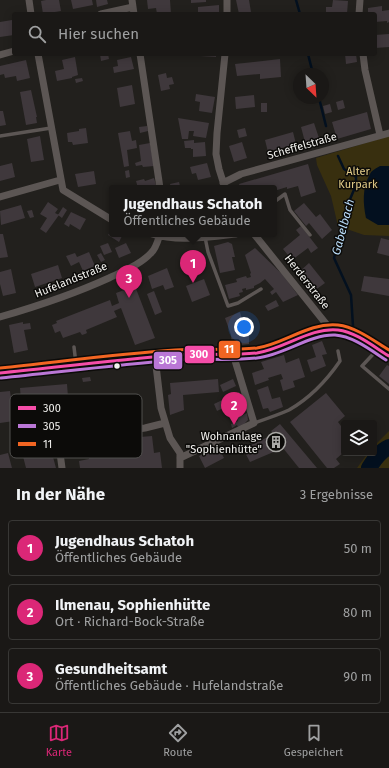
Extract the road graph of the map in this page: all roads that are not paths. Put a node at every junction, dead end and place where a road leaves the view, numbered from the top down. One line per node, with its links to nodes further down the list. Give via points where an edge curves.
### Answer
1 (29, 0): 5 (street)
2 (227, 0): 7 (street)
3 (360, 0): 8 (street)
4 (133, 7): 6 (street)
5 (31, 12)
6 (110, 12)
7 (227, 12)
8 (359, 12)
9 (12, 52): 10 (street)
10 (0, 55)
11 (38, 56): 15 (street)
12 (140, 56): 20 (street)
13 (225, 56): 21 (street, via 216,154)
14 (363, 56): 17 (street)
15 (51, 128): 18 (lane); 19 (street)
16 (389, 133): 17 (street, Scheffelstraße)
17 (380, 135): 22 (street, Scheffelstraße, via 241,174)
18 (0, 136)
19 (60, 180): 23 (street); 25 (street, via 63,190)
20 (160, 185)
21 (224, 185)
22 (225, 185)
23 (0, 197)
24 (277, 200): 26 (lane, via 285,194 290,210)
25 (109, 218)
26 (310, 235)
27 (159, 237): 31 (street, Hufelandstraße, via 152,252 122,272 48,303)
28 (205, 237): 30 (lane, via 228,306)
29 (256, 237): 32 (street, Herderstraße)
30 (261, 289)
31 (0, 317)
32 (329, 330): 34 (street, via 349,333); 36 (street, via 270,350)
33 (74, 347): 39 (lane)
34 (377, 349): 37 (street); 41 (lane, via 362,366)
35 (338, 351): 43 (lane, via 340,361 321,385 288,410)
36 (233, 354): 38 (street, via 191,353); 43 (street)
37 (389, 356)
38 (155, 357): 39 (street); 42 (street)
39 (76, 366): 40 (street)
40 (0, 372)
41 (389, 388)
42 (165, 423): 44 (street); 46 (street, via 170,438 180,452)
43 (254, 423): 46 (street)
44 (142, 428)
45 (61, 458): 47 (street)
46 (180, 458): 48 (street)
47 (62, 468)
48 (180, 468)

